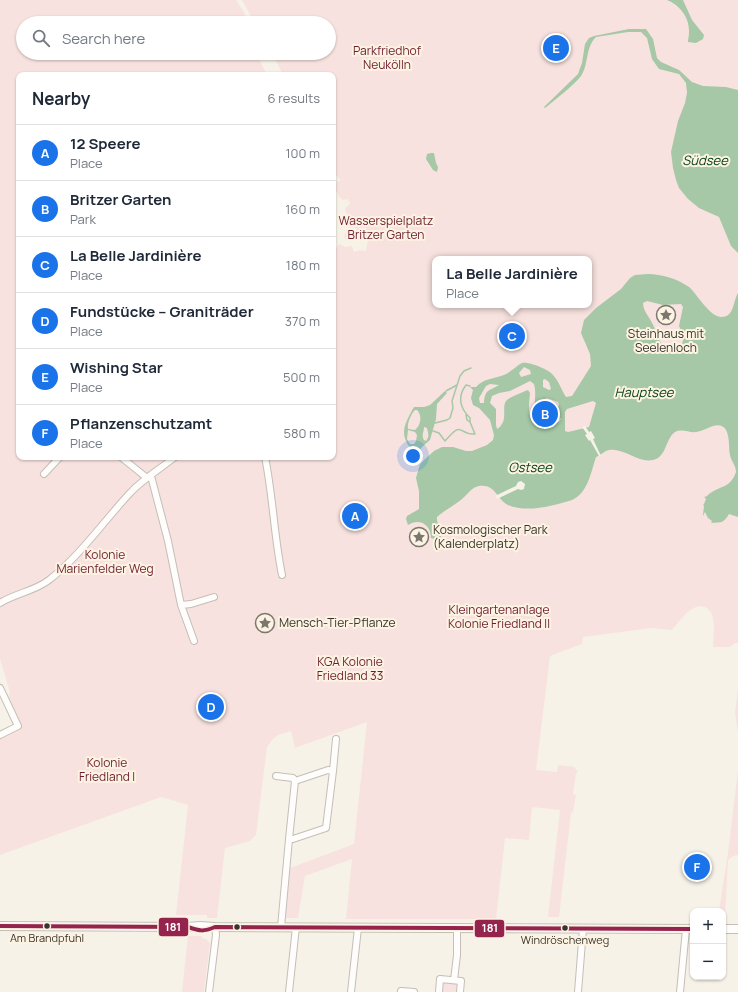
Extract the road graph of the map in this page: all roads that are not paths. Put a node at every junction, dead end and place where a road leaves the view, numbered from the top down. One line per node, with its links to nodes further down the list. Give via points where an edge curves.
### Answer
1 (57, 460): 5 (street)
2 (125, 460): 6 (street)
3 (171, 460): 6 (street)
4 (265, 460): 7 (street)
5 (44, 474)
6 (149, 477): 9 (street, via 130,493 82,548 50,579); 10 (street, via 168,541)
7 (282, 575)
8 (214, 597): 10 (street)
9 (0, 603)
10 (181, 605): 11 (street)
11 (194, 641)
12 (0, 688): 13 (street, via 18,726)
13 (0, 735)
14 (336, 739): 15 (street)
15 (333, 770): 17 (street); 18 (street, via 326,828)
16 (276, 776): 17 (street, via 293,778)
17 (295, 781): 18 (street)
18 (290, 839): 21 (street)
19 (0, 926): 20 (main road)
20 (216, 927): 21 (main road); 31 (street)
21 (281, 927): 22 (main road)
22 (296, 927): 23 (main road); 32 (street)
23 (358, 928): 24 (main road); 33 (street)
24 (457, 928): 25 (main road); 29 (street)
25 (583, 929): 26 (main road); 37 (street)
26 (690, 929): 38 (street)
27 (726, 929): 28 (main road)
28 (738, 929)
29 (454, 980): 35 (street, via 440,979); 36 (street, via 461,981)
30 (401, 991): 34 (street)
31 (209, 992)
32 (290, 992)
33 (351, 992)
34 (414, 992)
35 (439, 992)
36 (460, 992)
37 (578, 992)
38 (680, 992)

